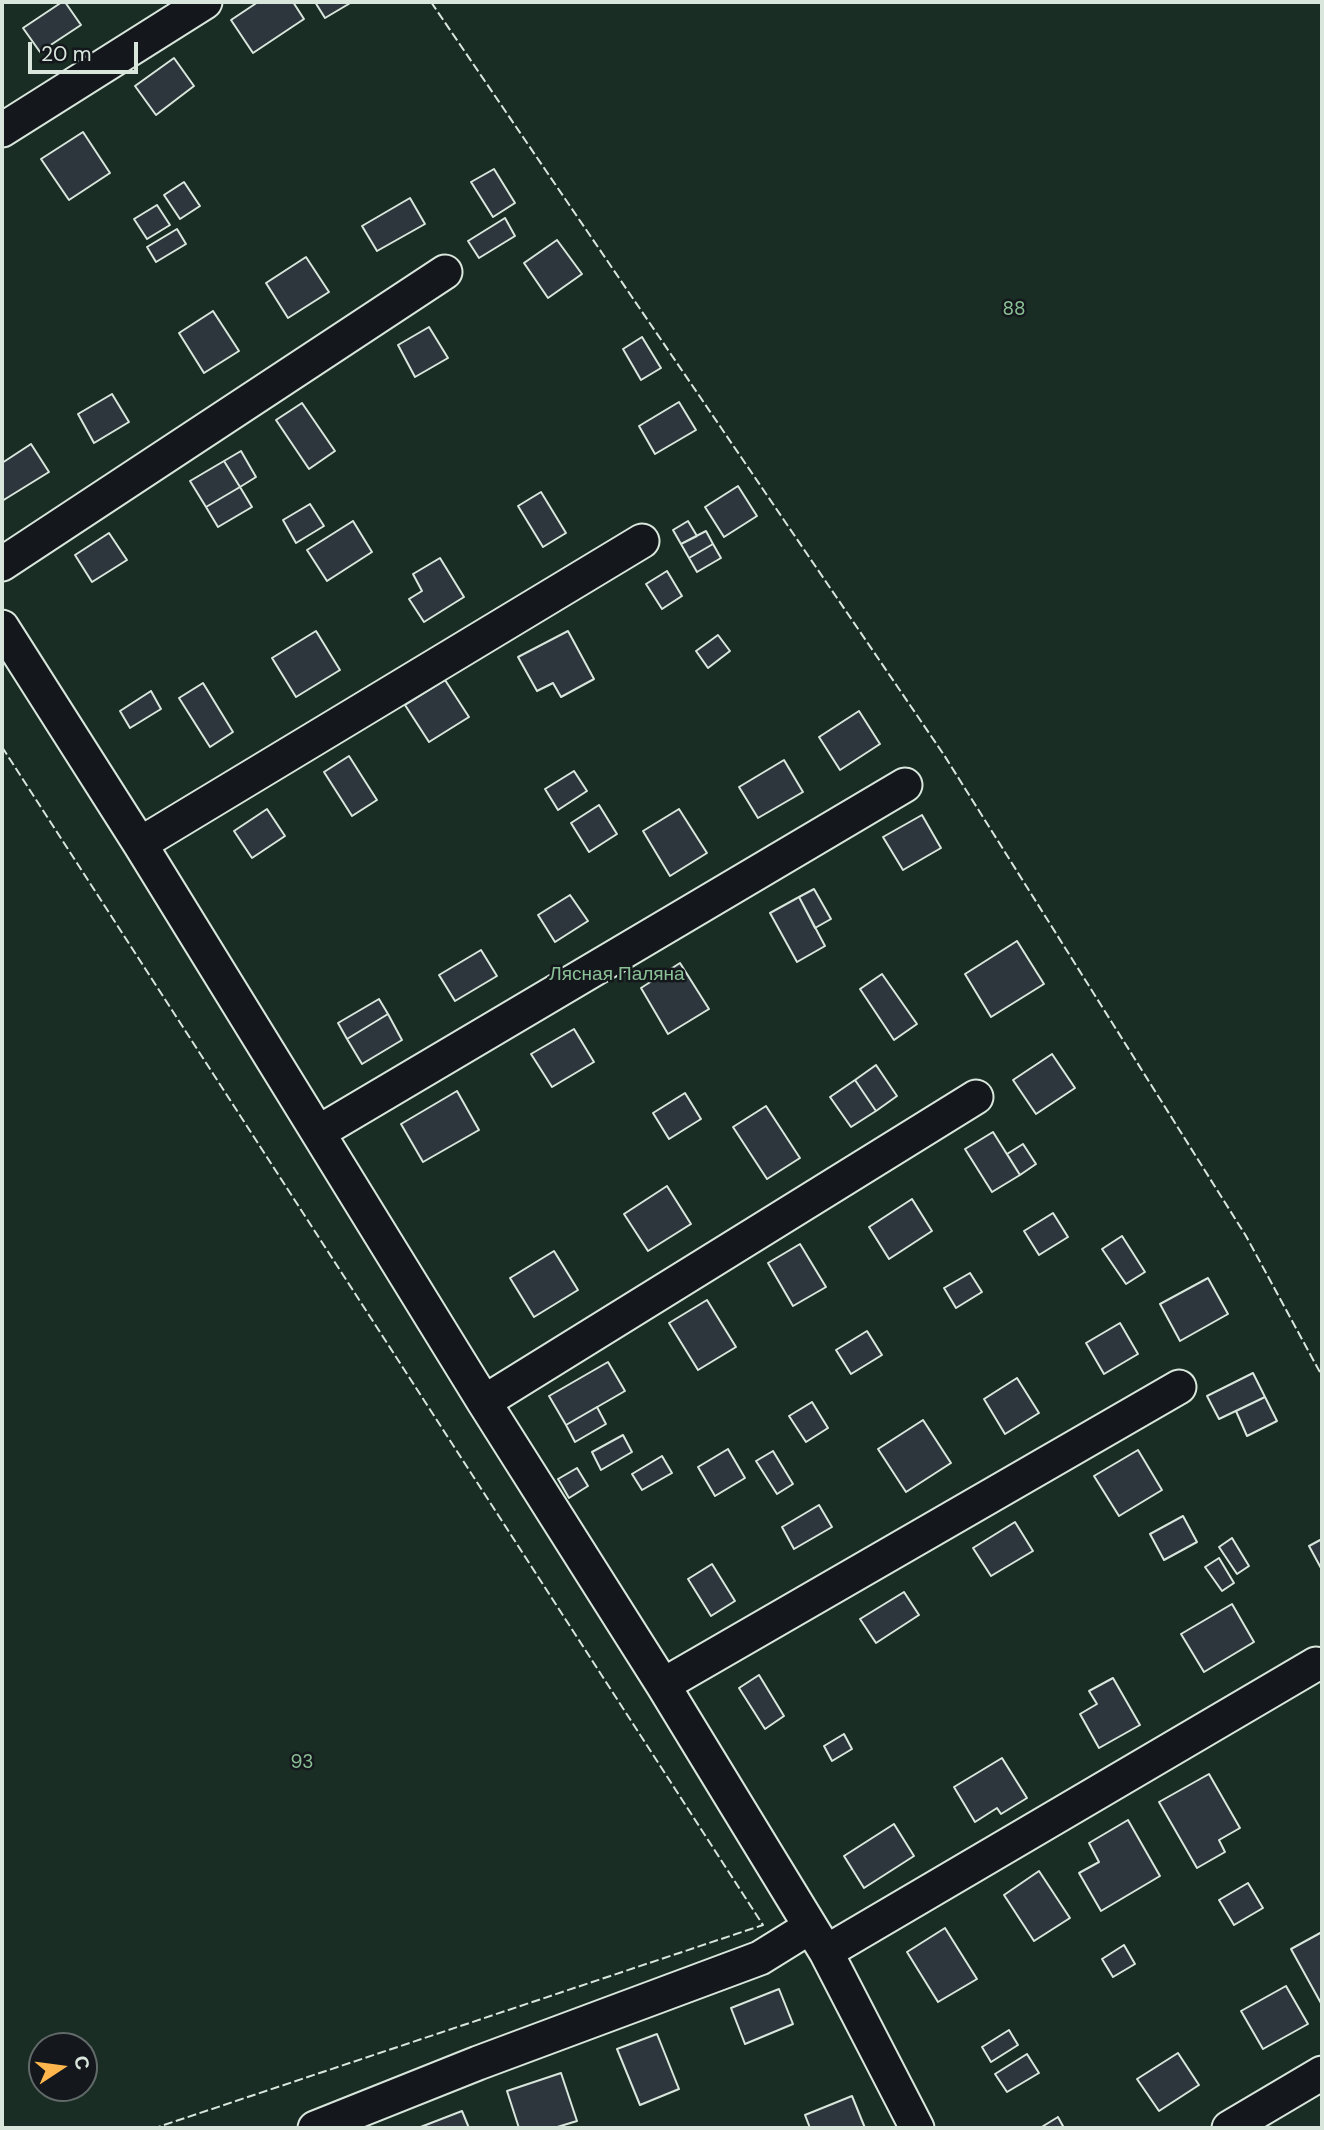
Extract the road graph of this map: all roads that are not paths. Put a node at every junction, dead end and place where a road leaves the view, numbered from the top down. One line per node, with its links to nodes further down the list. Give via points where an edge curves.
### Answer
1 (205, 2): 2 (street)
2 (2, 130)
3 (445, 272): 5 (street)
4 (642, 541): 8 (street)
5 (2, 564)
6 (2, 627): 8 (street)
7 (905, 785): 10 (street)
8 (140, 844): 10 (street)
9 (976, 1097): 12 (street)
10 (319, 1132): 12 (street)
11 (1179, 1387): 14 (street)
12 (484, 1402): 14 (street)
13 (1317, 1664): 15 (street)
14 (663, 1685): 15 (street)
15 (818, 1939): 17 (street, via 478,2063); 18 (street)
16 (1322, 2073): 19 (street)
17 (315, 2128)
18 (918, 2128)
19 (1229, 2128)

